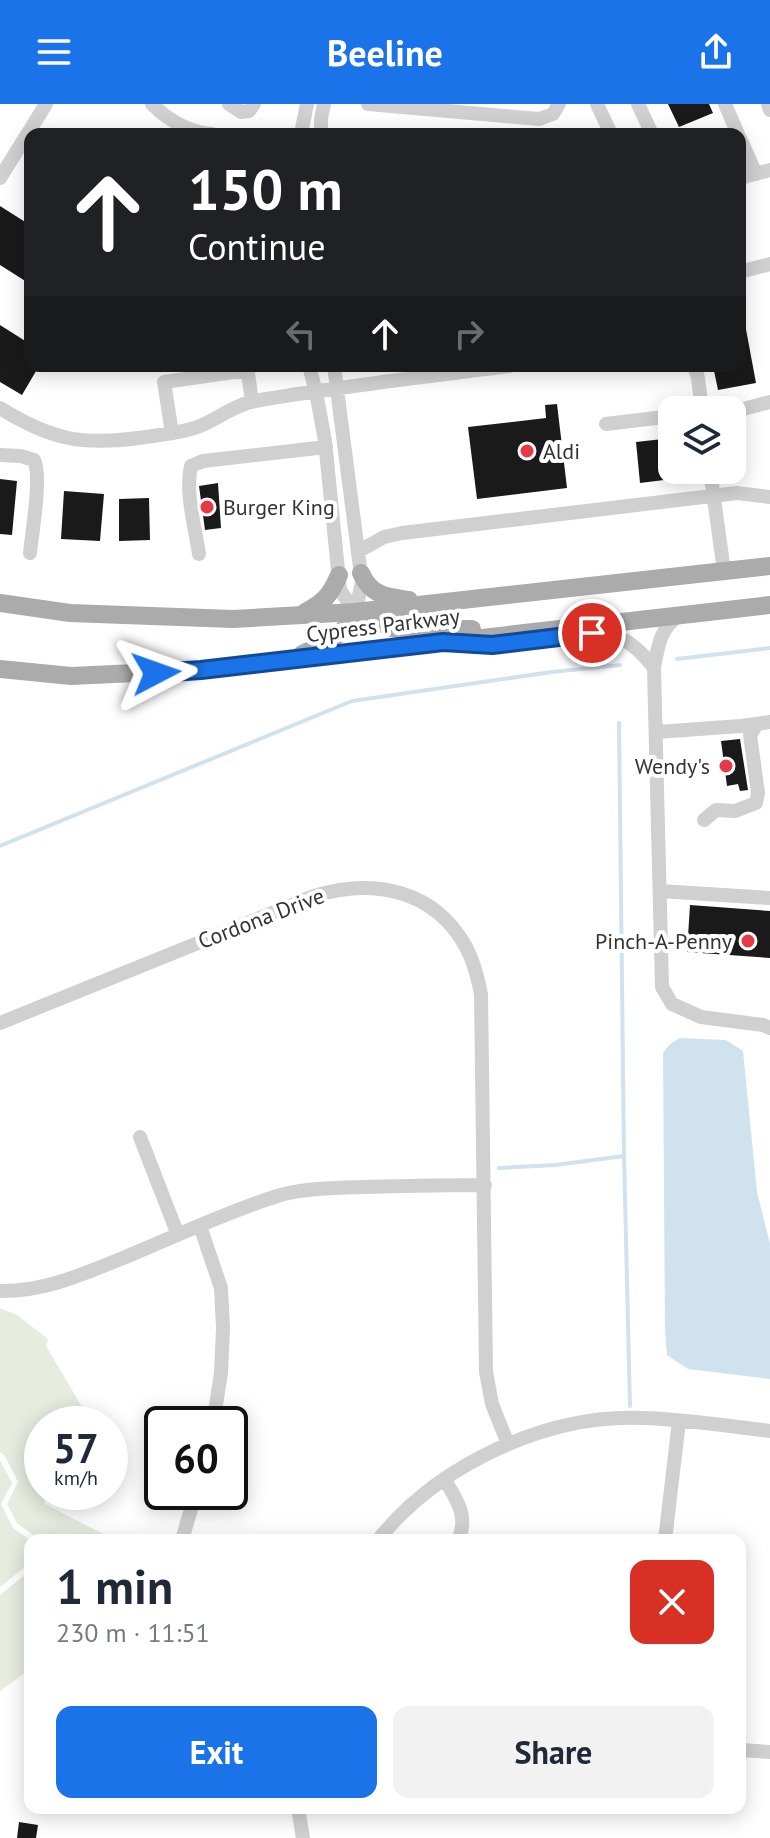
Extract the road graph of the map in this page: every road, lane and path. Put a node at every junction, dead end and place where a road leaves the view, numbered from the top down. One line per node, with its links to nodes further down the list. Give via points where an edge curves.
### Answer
1 (46, 104): 18 (street)
2 (152, 104): 19 (street)
3 (229, 104): 4 (street, via 241,112)
4 (254, 104)
5 (307, 104): 20 (street)
6 (324, 104): 21 (street)
7 (368, 104): 13 (street)
8 (559, 104): 16 (street, via 553,114 539,119)
9 (597, 104): 22 (street)
10 (638, 104): 23 (street)
11 (725, 104): 24 (street)
12 (768, 104): 17 (street)
13 (391, 105): 14 (street)
14 (429, 106): 15 (street)
15 (466, 108): 16 (street)
16 (504, 110)
17 (770, 110)
18 (31, 128)
19 (185, 128)
20 (302, 128)
21 (321, 128)
22 (608, 128)
23 (649, 128)
24 (736, 128)
25 (24, 139): 28 (street)
26 (746, 146): 27 (street)
27 (763, 172)
28 (0, 178)
29 (770, 264): 30 (street)
30 (746, 270)
31 (224, 372): 46 (street, via 164,382)
32 (248, 372): 40 (street)
33 (311, 372): 38 (street)
34 (335, 372): 37 (street)
35 (463, 372): 37 (street)
36 (696, 372): 39 (street)
37 (336, 388): 38 (street); 52 (street)
38 (316, 392): 40 (street); 47 (street)
39 (700, 396)
40 (252, 402): 46 (street)
41 (770, 402): 43 (street)
42 (0, 408): 46 (street, via 39,430 73,440 111,442)
43 (746, 408)
44 (658, 418): 45 (street)
45 (606, 424)
46 (172, 433)
47 (326, 447): 54 (street, via 191,466); 58 (street)
48 (0, 455): 53 (street, via 21,456 37,465)
49 (712, 484): 50 (street)
50 (714, 496): 51 (street); 52 (street, via 402,533); 56 (street)
51 (770, 497)
52 (359, 551): 57 (street)
53 (30, 553)
54 (199, 554)
55 (770, 566): 56 (main road, Cypress Parkway)
56 (724, 571): 60 (main road, Cypress Parkway)
57 (361, 573): 60 (main road, via 377,594); 62 (street)
58 (339, 575): 62 (street, via 340,590); 63 (main road, via 323,603)
59 (0, 603): 63 (main road, Cypress Parkway, via 70,613 233,619)
60 (428, 604): 62 (main road, Cypress Parkway)
61 (770, 605): 64 (main road, Cypress Parkway)
62 (355, 612): 63 (main road, Cypress Parkway); 65 (main road, via 392,628 470,628); 67 (main road, via 337,637)
63 (301, 615)
64 (680, 615): 65 (main road, Cypress Parkway); 68 (street, via 662,635)
65 (489, 637): 66 (main road, Cypress Parkway)
66 (443, 642): 67 (main road, Cypress Parkway); 68 (street, via 492,645 615,635 632,643)
67 (289, 660): 69 (main road, Cypress Parkway, via 71,676)
68 (654, 668): 71 (street)
69 (0, 669)
70 (764, 723): 71 (street); 72 (street, via 750,735 756,803 735,811 716,810)
71 (657, 732): 73 (street)
72 (704, 820)
73 (660, 891): 74 (street); 77 (street, via 662,987 672,1004 701,1017)
74 (770, 898)
75 (770, 1010): 77 (street)
76 (0, 1023): 79 (street, Cordona Drive, via 314,896 363,887 397,892 428,907 457,934 477,976)
77 (766, 1026)
78 (140, 1137): 81 (street)
79 (485, 1185): 80 (street, via 307,1190 279,1195); 86 (street, Cordona Drive, via 486,1372)
80 (200, 1226): 81 (street); 83 (street, via 221,1288)
81 (178, 1235): 82 (street, via 62,1282)
82 (0, 1291)
83 (216, 1406)
84 (679, 1421): 85 (street); 86 (street, via 606,1419); 92 (street)
85 (770, 1431)
86 (508, 1444): 87 (street)
87 (445, 1480): 90 (street, via 413,1503); 91 (street, via 462,1513)
88 (191, 1510): 89 (street)
89 (184, 1534)
90 (386, 1534)
91 (460, 1534)
92 (666, 1534)
93 (746, 1750): 94 (street)
94 (770, 1752)
95 (299, 1814): 96 (street)
96 (303, 1838)

